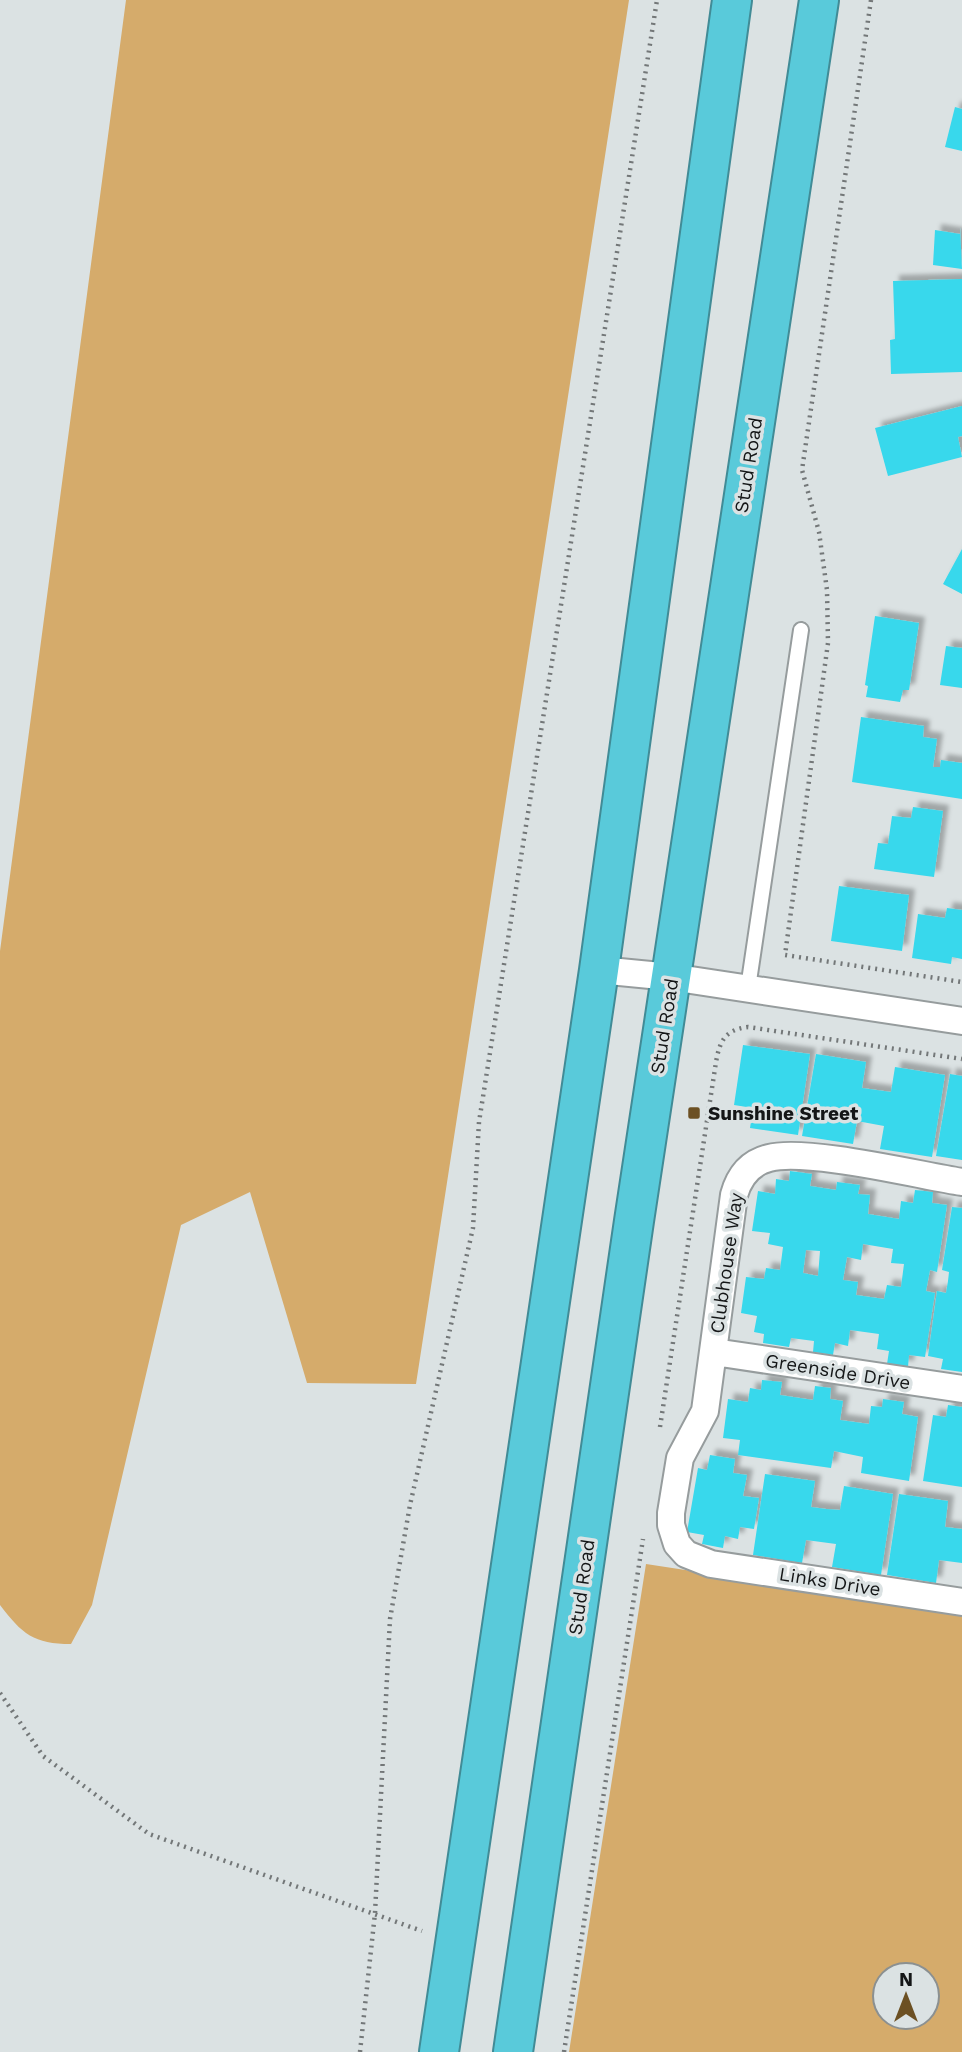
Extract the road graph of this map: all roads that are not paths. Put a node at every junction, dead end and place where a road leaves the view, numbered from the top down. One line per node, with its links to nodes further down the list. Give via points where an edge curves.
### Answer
1 (732, 0): 4 (highway)
2 (819, 0): 5 (highway, Stud Road)
3 (801, 630): 6 (lane)
4 (600, 970): 5 (street); 13 (highway)
5 (671, 977): 6 (street); 14 (highway, Stud Road)
6 (748, 988): 7 (street)
7 (962, 1021)
8 (962, 1182): 9 (street, Clubhouse Way, via 802,1156 769,1157 750,1167 734,1195)
9 (714, 1352): 10 (street, Greenside Drive); 11 (street, Clubhouse Way, via 705,1411 680,1458 671,1513 677,1544)
10 (962, 1389)
11 (699, 1559): 12 (street, Links Drive)
12 (962, 1602)
13 (439, 2052)
14 (513, 2052)

